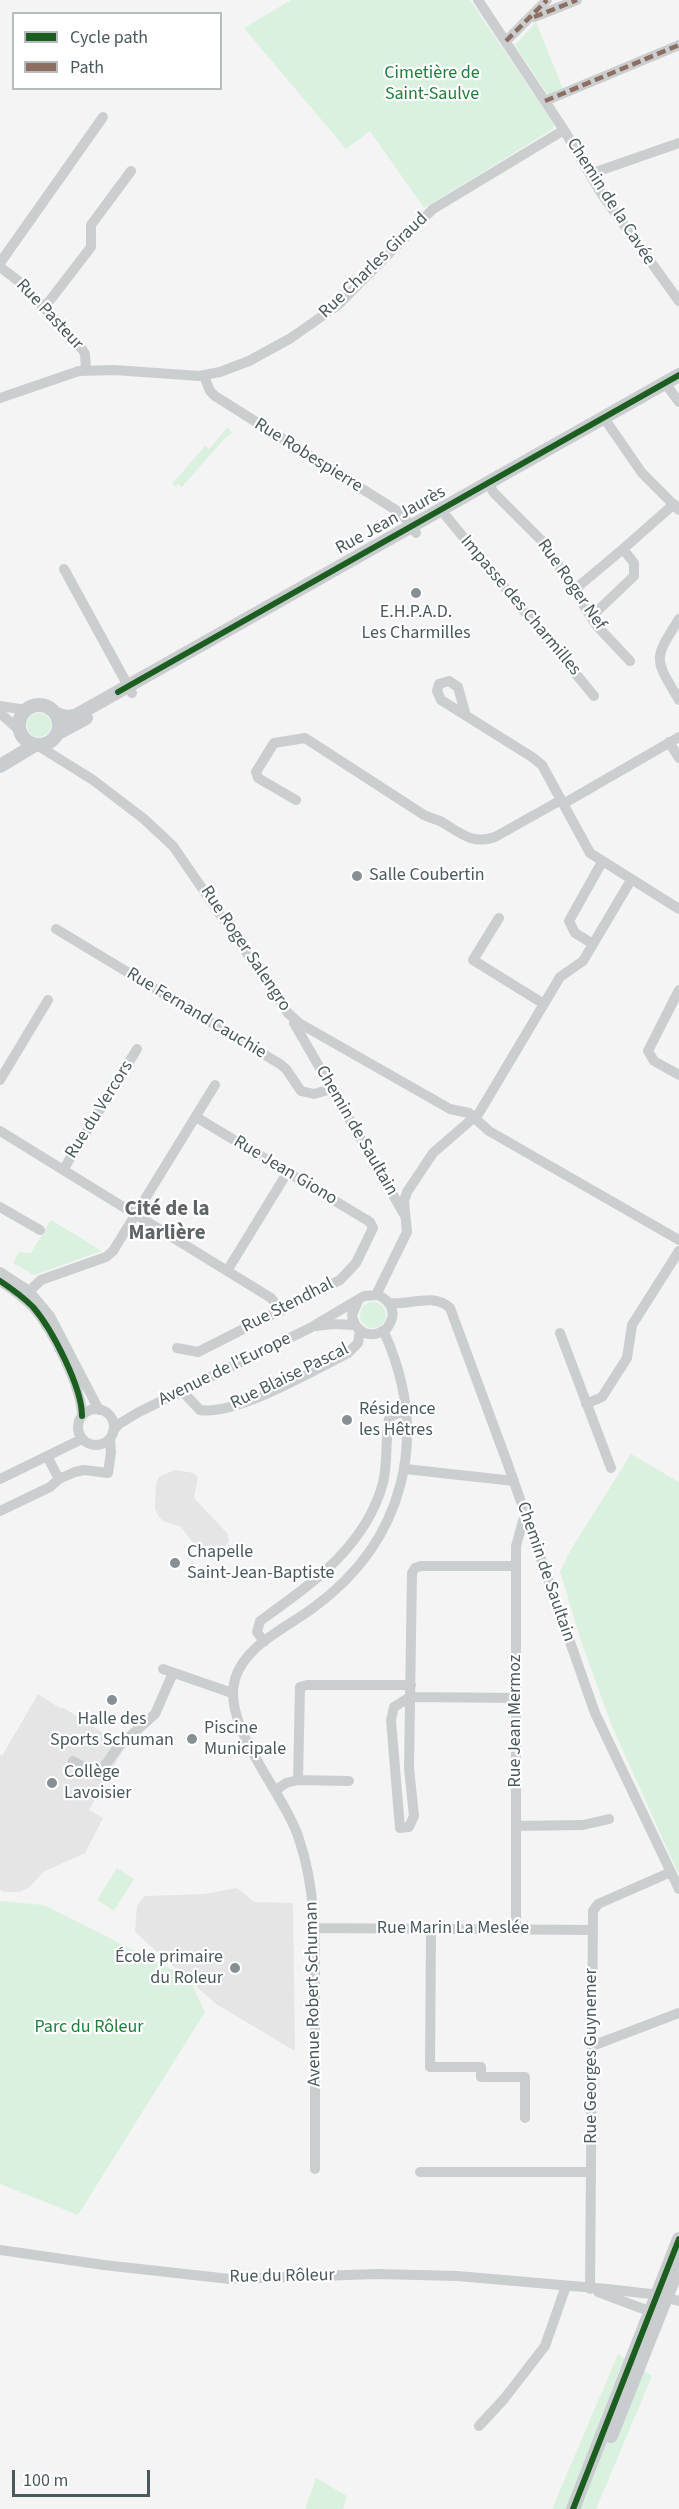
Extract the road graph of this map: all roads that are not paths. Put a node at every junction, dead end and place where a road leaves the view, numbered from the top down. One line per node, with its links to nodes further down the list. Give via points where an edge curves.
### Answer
1 (478, 0): 5 (street, Chemin de la Cavée)
2 (547, 0): 4 (street)
3 (576, 0): 4 (street)
4 (528, 20): 5 (street)
5 (506, 41): 7 (street, Chemin de la Cavée)
6 (679, 45): 7 (street)
7 (545, 101): 9 (street, Chemin de la Cavée)
8 (103, 117): 13 (street)
9 (564, 130): 12 (street, Chemin de la Cavée); 18 (street, Rue Charles Giraud, via 430,211 344,299 314,324 249,361)
10 (679, 143): 12 (street)
11 (131, 171): 15 (street, via 91,225 90,249)
12 (590, 174): 14 (street, Chemin de la Cavée)
13 (0, 265): 15 (street, Rue Pasteur)
14 (679, 301)
15 (45, 308): 16 (street, Rue Pasteur, via 84,351)
16 (86, 370): 18 (street, Rue Charles Giraud); 20 (street, Rue Charles Giraud)
17 (679, 375): 19 (main road, Rue Jean Jaurès)
18 (204, 376): 26 (street, Rue Robespierre, via 212,394 224,403 402,514)
19 (671, 386): 21 (street); 22 (main road, Rue Jean Jaurès)
20 (0, 398)
21 (679, 402)
22 (606, 422): 23 (main road, Rue Jean Jaurès); 24 (street, via 642,473)
23 (490, 487): 25 (main road, Rue Jean Jaurès); 26 (main road, Rue Jean Jaurès); 29 (street, Rue Roger Nef, via 543,542)
24 (676, 507): 27 (street)
25 (446, 516): 26 (main road, Rue Jean Jaurès); 34 (street, Impasse des Charmilles)
26 (414, 530): 33 (main road, Rue Jean Jaurès)
27 (623, 549): 29 (street); 30 (street, via 634,563 634,576)
28 (64, 569): 33 (street)
29 (574, 590): 30 (street, Rue Roger Nef)
30 (591, 617): 32 (street, Rue Roger Nef)
31 (679, 619): 35 (street, via 658,657)
32 (630, 661)
33 (130, 689): 39 (main road, Rue Jean Jaurès, via 75,716); 42 (main road, Rue Jean Jaurès)
34 (594, 696)
35 (679, 700)
36 (0, 706): 37 (street)
37 (26, 710): 39 (main road, via 42,705); 41 (main road, via 20,718)
38 (0, 713): 41 (street)
39 (56, 714): 42 (main road)
40 (466, 716): 50 (street, via 539,763)
41 (20, 731): 44 (main road, via 26,741); 45 (main road, via 16,747)
42 (56, 735): 44 (main road, via 47,744); 47 (street, via 56,750)
43 (674, 739): 46 (street); 50 (street)
44 (36, 745): 47 (street, Rue Roger Salengro); 48 (main road)
45 (0, 757)
46 (679, 758)
47 (63, 760): 60 (street, Rue Roger Salengro, via 139,815 173,846)
48 (0, 766)
49 (296, 800): 50 (street, via 258,778 256,772 273,743 305,738 424,815 471,839 495,837)
50 (562, 802): 51 (street, via 588,850)
51 (602, 862): 52 (street); 56 (street, via 569,921 575,933)
52 (631, 880): 53 (street); 56 (street)
53 (679, 909)
54 (499, 918): 59 (street, via 473,960)
55 (56, 929): 67 (street, Rue Fernand Cauchie, via 280,1064 301,1091 314,1094)
56 (593, 944): 59 (street, via 580,964 560,977)
57 (679, 990): 64 (street, via 648,1051 654,1061)
58 (48, 1000): 65 (street)
59 (544, 1004): 68 (street)
60 (288, 1013): 61 (street, Rue Roger Salengro); 62 (street)
61 (322, 1037): 62 (street, Chemin de Saultain, via 313,1040); 69 (street, Rue Roger Salengro)
62 (309, 1048): 67 (street, Chemin de Saultain)
63 (137, 1049): 74 (street, Rue du Vercors)
64 (679, 1075)
65 (0, 1080)
66 (216, 1085): 70 (street)
67 (331, 1089): 76 (street, Chemin de Saultain)
68 (485, 1103): 69 (street); 71 (street)
69 (455, 1110): 71 (street, Rue Roger Salengro); 73 (street)
70 (196, 1117): 75 (street, Rue Jean Giono); 79 (street)
71 (475, 1118): 73 (street); 83 (street, via 489,1131)
72 (0, 1131): 74 (street)
73 (450, 1137): 77 (street, via 433,1153)
74 (63, 1170): 79 (street)
75 (287, 1173): 81 (street, Rue Jean Giono); 85 (street)
76 (391, 1190): 77 (street, via 397,1194); 80 (street, Chemin de Saultain)
77 (407, 1192): 80 (street)
78 (0, 1207): 82 (street)
79 (136, 1215): 85 (street); 88 (street, via 109,1255 41,1280)
80 (406, 1217): 89 (street, Chemin de Saultain, via 405,1236)
81 (373, 1226): 92 (street, Rue Stendhal, via 349,1272)
82 (40, 1230)
83 (679, 1240)
84 (679, 1251): 99 (street, via 632,1325 627,1358 602,1397)
85 (227, 1271): 92 (street, via 271,1298)
86 (0, 1272): 88 (street)
87 (0, 1281): 88 (street)
88 (26, 1294): 100 (street, via 54,1322); 103 (street, via 56,1342 80,1393)
89 (376, 1295): 90 (street); 91 (street)
90 (358, 1301): 93 (street, Avenue de l'Europe); 94 (street, via 352,1312)
91 (389, 1303): 95 (street, via 392,1320); 111 (street, Chemin de Saultain, via 433,1300 450,1308)
92 (281, 1311): 97 (street, Rue Stendhal, via 198,1352)
93 (310, 1328): 94 (street, Avenue de l'Europe, via 333,1324); 98 (street, Avenue de l'Europe)
94 (358, 1328): 95 (street, via 372,1335); 98 (street, Rue Blaise Pascal, via 358,1343 348,1353 233,1406 200,1410)
95 (384, 1332): 101 (street)
96 (560, 1333): 99 (street)
97 (177, 1348)
98 (182, 1391): 102 (street, Avenue de l'Europe)
99 (586, 1404): 107 (street)
100 (102, 1411): 102 (street, Avenue de l'Europe); 103 (street, via 89,1411); 104 (street, via 113,1422)
101 (406, 1411): 108 (street); 114 (street, via 388,1419 382,1483)
102 (139, 1412): 104 (street, Avenue de l'Europe, via 119,1424)
103 (82, 1416): 105 (street, via 78,1426)
104 (112, 1434): 105 (street, via 96,1445); 110 (street, via 108,1473 79,1471)
105 (82, 1439): 106 (street)
106 (47, 1456): 109 (street); 110 (street)
107 (611, 1468)
108 (405, 1469): 111 (street); 115 (street, via 393,1508)
109 (0, 1479)
110 (59, 1479): 112 (street)
111 (514, 1481): 113 (street, Chemin de Saultain)
112 (0, 1511)
113 (525, 1514): 116 (street, Rue Jean Mermoz, via 517,1538); 128 (street, Chemin de Saultain, via 601,1729)
114 (354, 1540): 115 (street); 117 (street, via 327,1571 260,1621 257,1632)
115 (371, 1552): 117 (street, via 340,1587)
116 (516, 1566): 118 (street, via 420,1566 413,1570); 121 (street, Rue Jean Mermoz)
117 (264, 1642): 119 (street, via 240,1665)
118 (411, 1685): 120 (street); 123 (street, via 300,1687)
119 (232, 1693): 122 (street, via 168,1671 156,1714 119,1746 98,1776); 125 (street, Avenue Robert Schuman, via 237,1723)
120 (410, 1697): 120 (street, via 394,1707 391,1716 399,1825 404,1829 411,1825 414,1816 409,1768); 121 (street)
121 (516, 1698): 127 (street, Rue Jean Mermoz)
122 (73, 1761)
123 (298, 1780): 124 (street); 125 (street)
124 (349, 1781)
125 (276, 1790): 130 (street, Avenue Robert Schuman, via 303,1850)
126 (609, 1818): 127 (street, via 583,1825)
127 (516, 1826): 132 (street, Rue Jean Mermoz)
128 (671, 1872): 129 (street, Chemin de Saultain); 133 (street, Rue Georges Guynemer, via 598,1904 593,1911)
129 (679, 1888)
130 (315, 1928): 131 (street, Rue Marin La Meslée); 137 (street, Avenue Robert Schuman)
131 (431, 1929): 132 (street, Rue Marin La Meslée); 136 (street, via 430,2067 481,2067 481,2077 525,2077)
132 (516, 1929): 133 (street, Rue Marin La Meslée)
133 (592, 1930): 135 (street, Rue Georges Guynemer)
134 (679, 2013): 135 (street)
135 (592, 2046): 139 (street, Rue Georges Guynemer)
136 (525, 2118)
137 (315, 2169)
138 (420, 2172): 139 (street)
139 (591, 2172): 145 (street, Rue Georges Guynemer)
140 (679, 2239): 143 (main road)
141 (0, 2250): 144 (street, Rue du Rôleur, via 230,2279 415,2275)
142 (679, 2265): 143 (main road)
143 (671, 2284): 146 (main road)
144 (566, 2286): 145 (street, Rue du Rôleur); 148 (street, via 542,2351)
145 (590, 2289): 146 (street, Rue du Rôleur); 147 (street, Rue du Rôleur)
146 (667, 2298): 147 (main road)
147 (655, 2313): 149 (main road)
148 (479, 2426)
149 (575, 2509)

